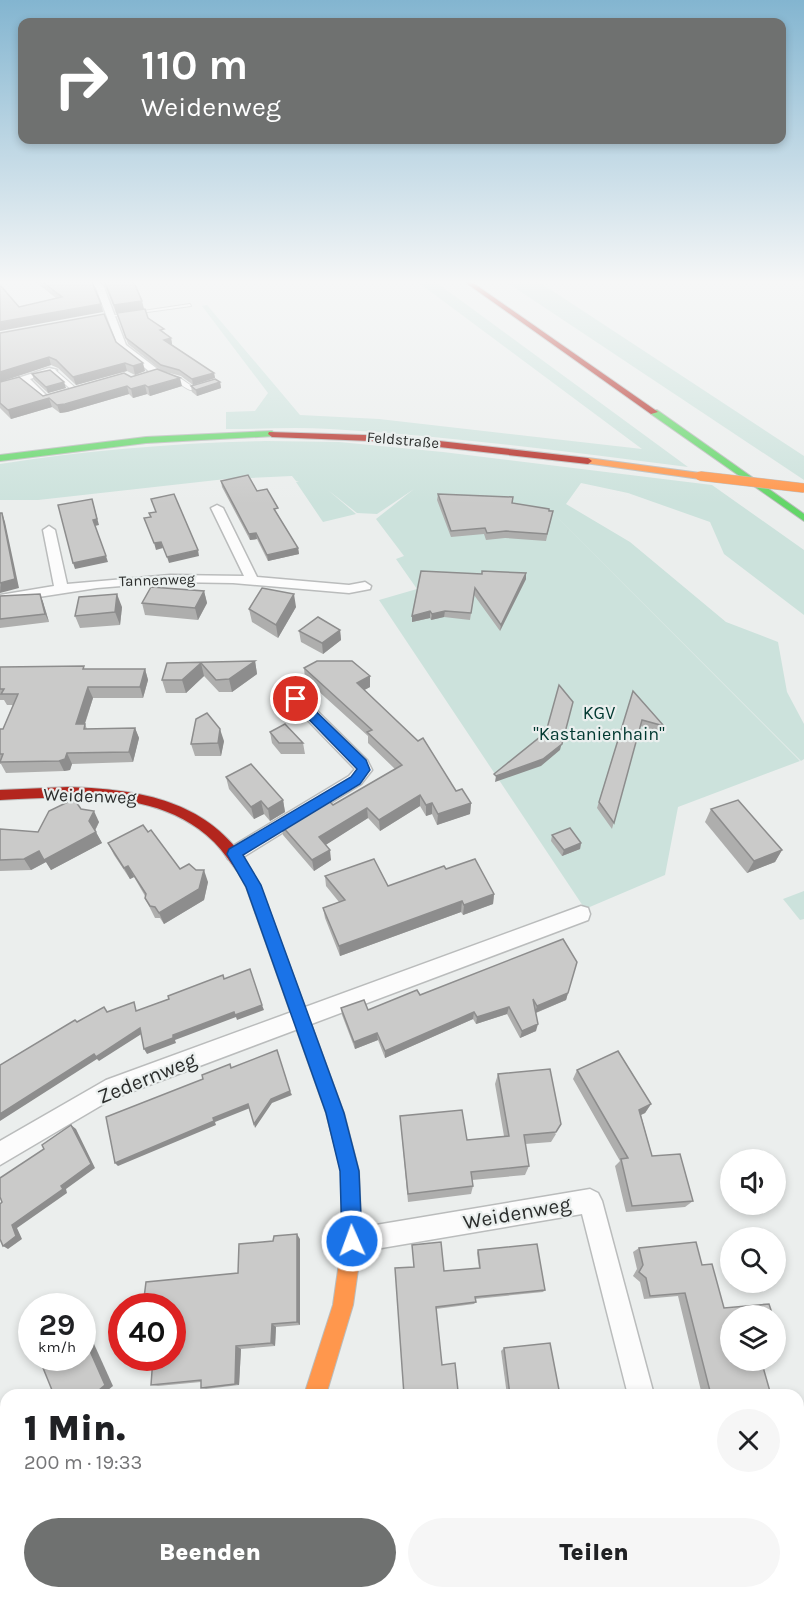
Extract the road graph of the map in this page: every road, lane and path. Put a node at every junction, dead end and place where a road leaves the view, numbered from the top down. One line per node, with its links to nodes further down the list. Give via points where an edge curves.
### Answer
1 (133, 355): 4 (street)
2 (571, 355): 14 (main road)
3 (52, 370): 8 (lane); 8 (street, via 21,381 45,399)
4 (157, 374): 5 (street); 6 (lane, via 178,379 192,389)
5 (133, 380)
6 (209, 384)
7 (86, 388): 8 (street)
8 (76, 391)
9 (0, 458): 11 (main road, Feldstraße, bridge, via 131,440 291,434 350,436)
10 (766, 470): 12 (main road)
11 (804, 488)
12 (804, 495)
13 (217, 508): 16 (street)
14 (804, 518)
15 (49, 530): 18 (street)
16 (253, 581): 17 (street, Tannenweg, via 349,589); 18 (street, Tannenweg, via 197,578)
17 (365, 586)
18 (61, 587): 19 (street, Tannenweg)
19 (0, 599)
20 (296, 699): 22 (street, via 364,770 355,780)
21 (0, 795): 22 (main road, Weidenweg, via 106,793 148,798 186,813 212,830)
22 (234, 854): 24 (main road, Weidenweg, via 253,885)
23 (581, 914): 24 (street)
24 (302, 1018): 25 (street, Zedernweg, via 106,1091); 26 (main road, Weidenweg, via 335,1113 350,1171)
25 (0, 1154)
26 (352, 1241): 27 (main road, Weidenweg, via 344,1305); 28 (street, Weidenweg, via 590,1201)
27 (317, 1389)
28 (639, 1389)

